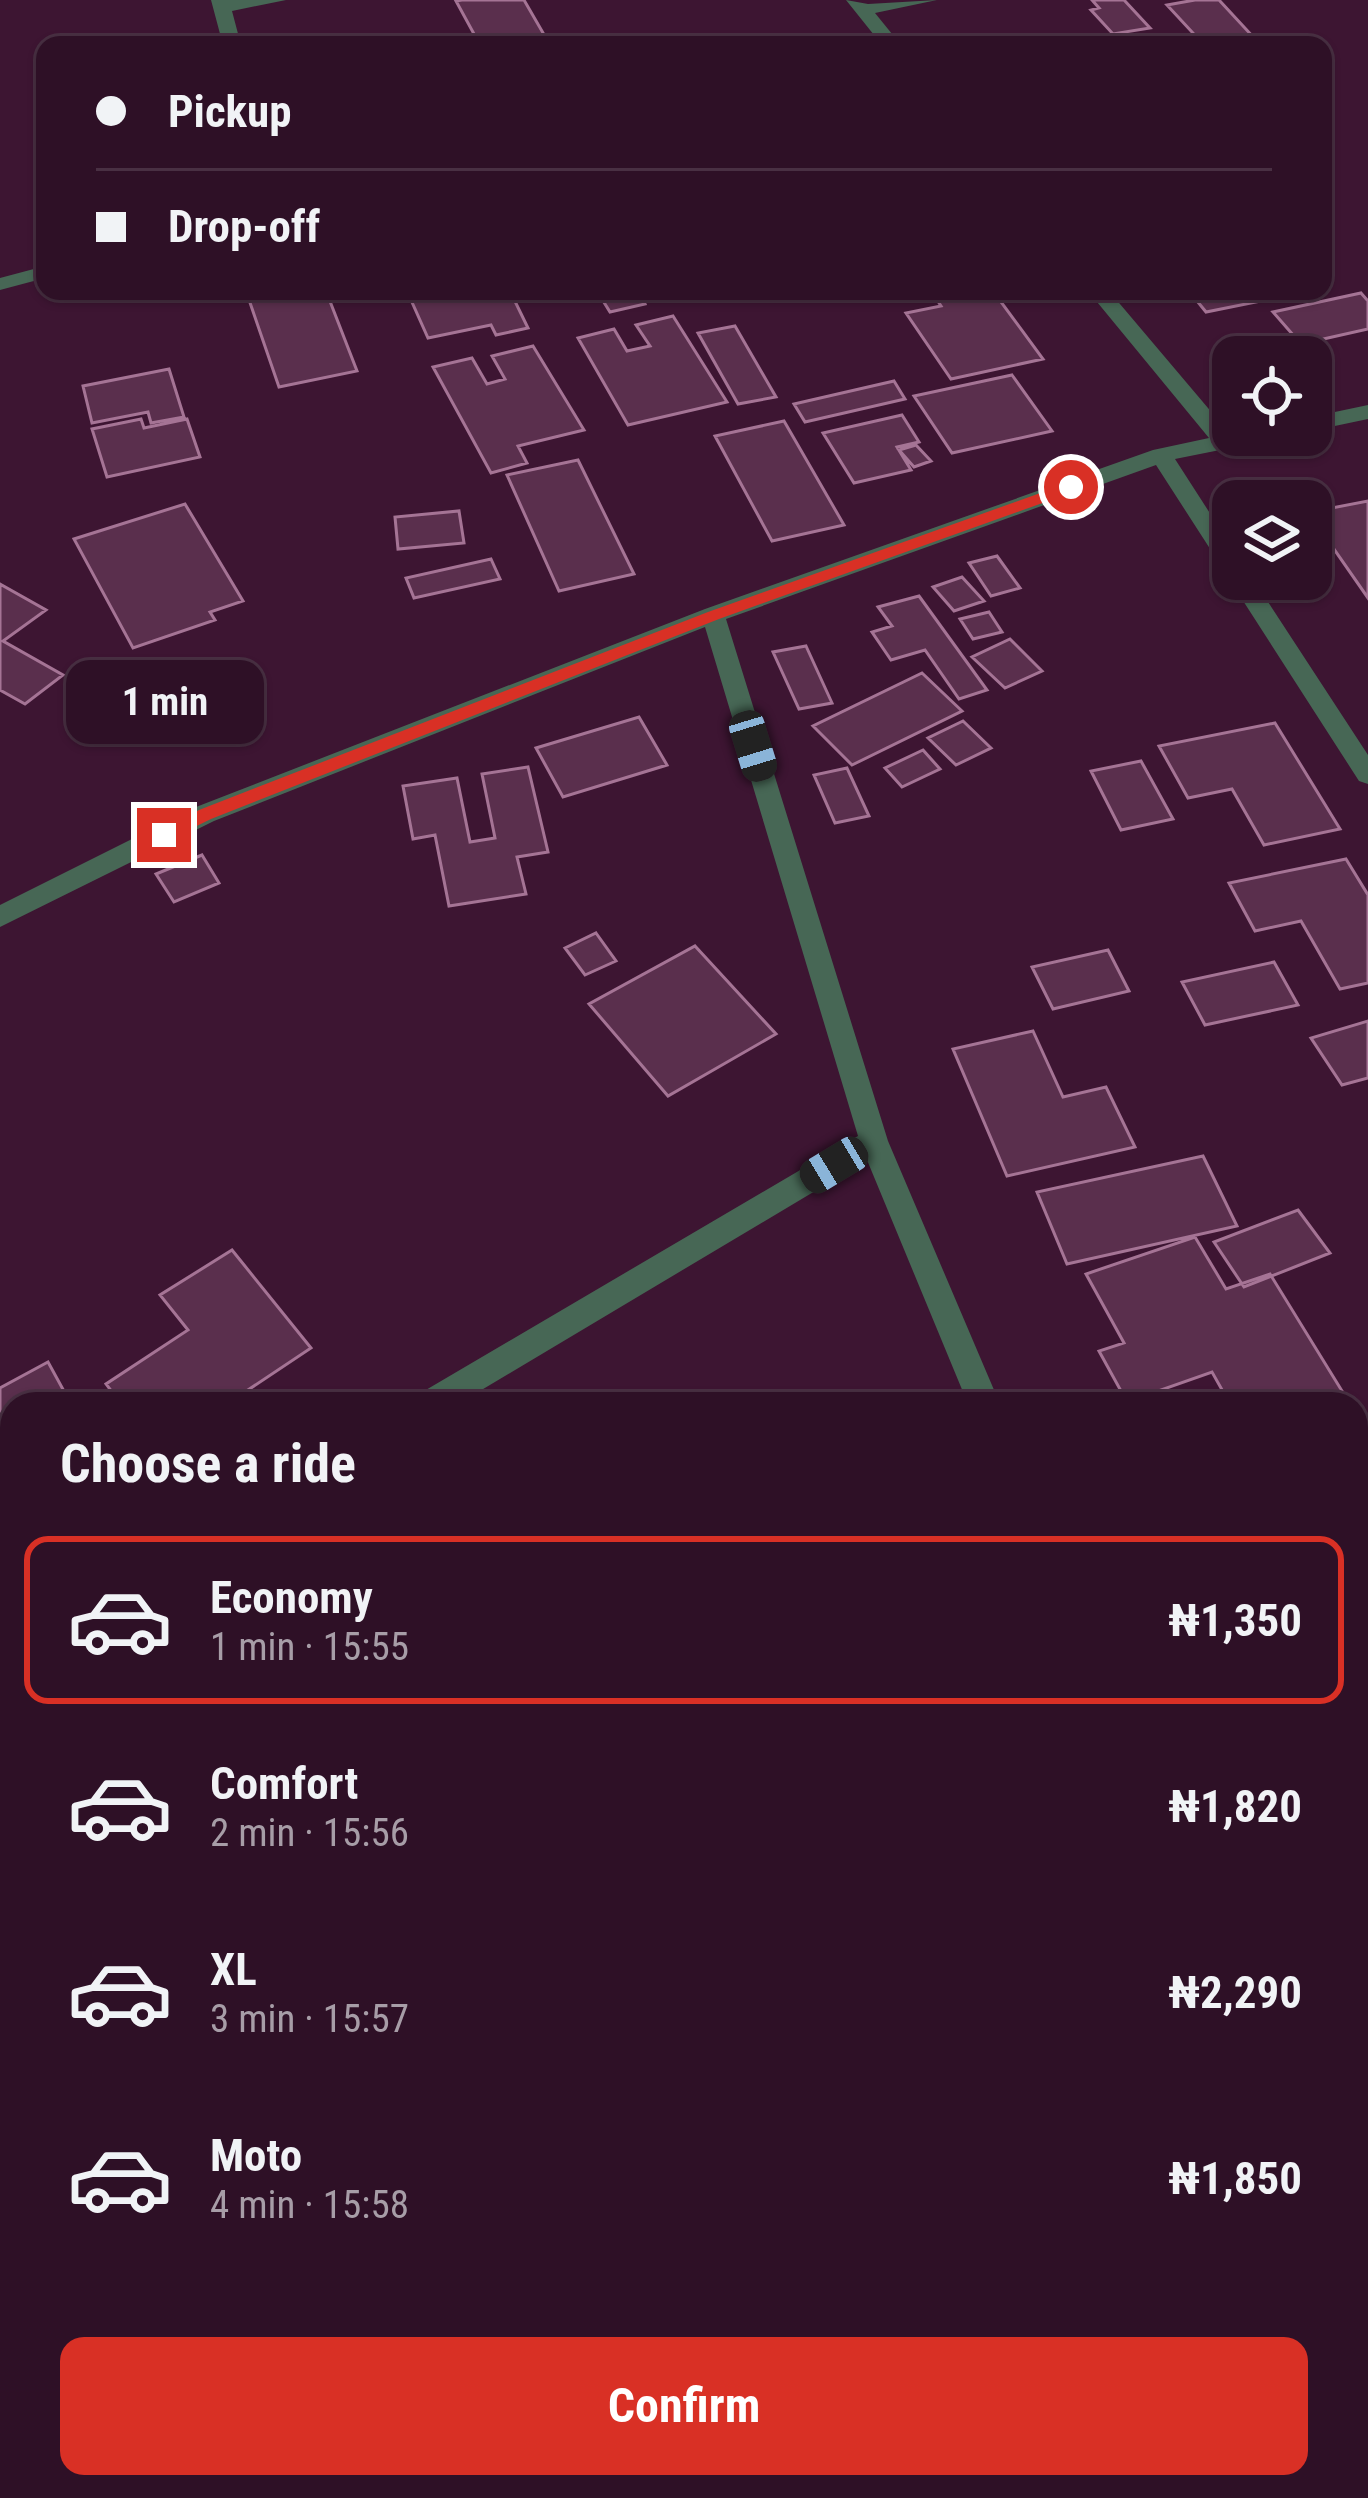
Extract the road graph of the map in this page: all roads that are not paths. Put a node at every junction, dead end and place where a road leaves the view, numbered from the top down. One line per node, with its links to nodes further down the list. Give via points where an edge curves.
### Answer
1 (278, 0): 3 (street)
2 (928, 0): 4 (street)
3 (222, 4): 5 (street)
4 (859, 5): 6 (street)
5 (230, 36)
6 (885, 36)
7 (36, 274): 8 (street)
8 (0, 284)
9 (1106, 300): 12 (street)
10 (1368, 412): 11 (street)
11 (1332, 420)
12 (1212, 427)
13 (1212, 445): 14 (street)
14 (1160, 455): 15 (street); 17 (street)
15 (1212, 535)
16 (1255, 600): 18 (street)
17 (713, 615): 19 (street, via 205,814); 20 (street)
18 (1368, 775)
19 (0, 917)
20 (874, 1141): 21 (street); 22 (street)
21 (450, 1392)
22 (979, 1392)

